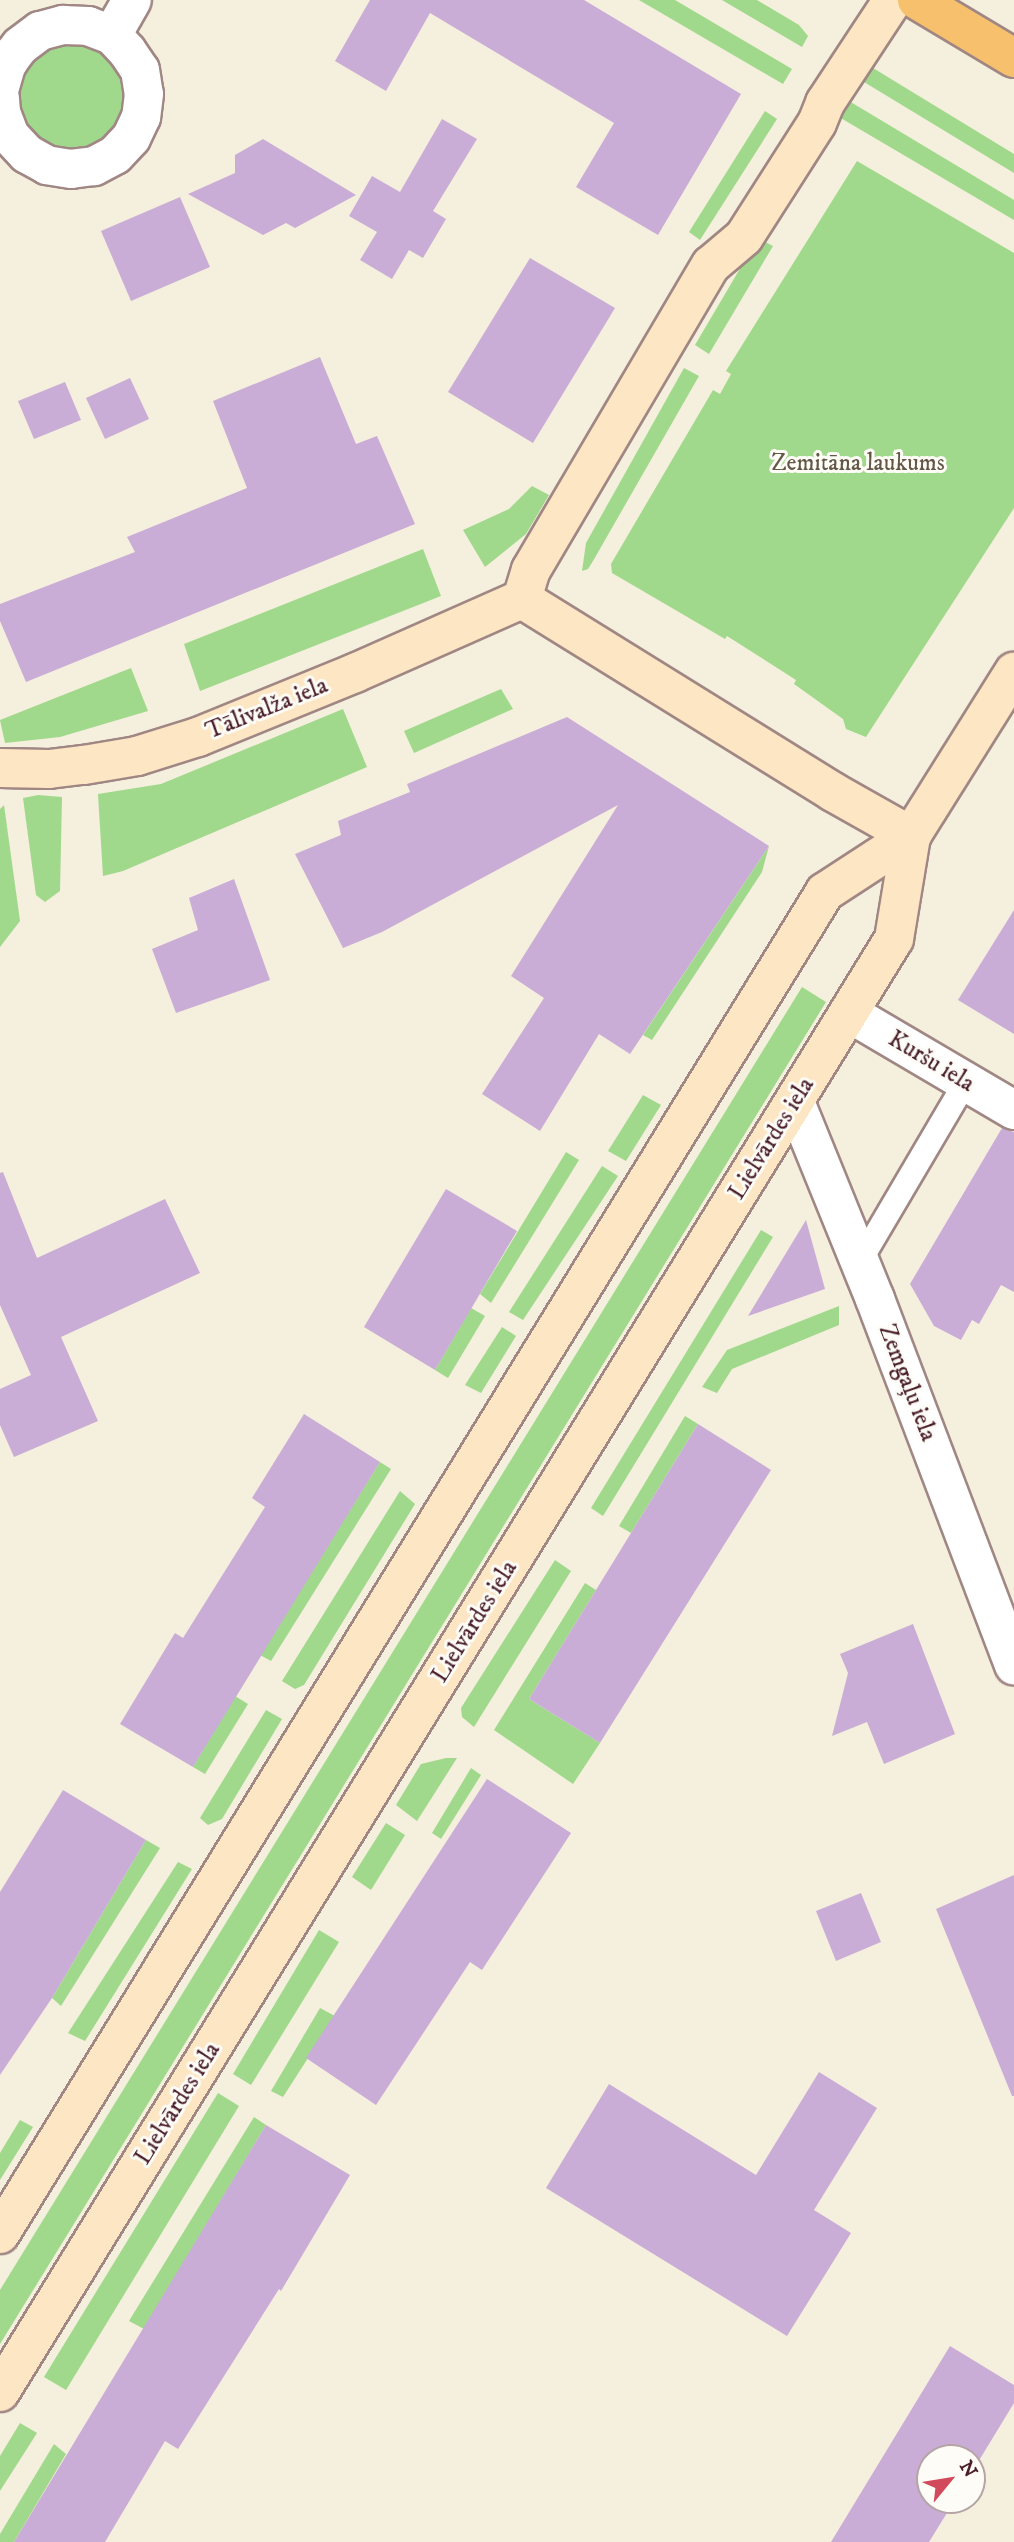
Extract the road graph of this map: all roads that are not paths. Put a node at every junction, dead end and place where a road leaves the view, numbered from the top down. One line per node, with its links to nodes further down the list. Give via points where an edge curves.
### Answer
1 (132, 0): 3 (street)
2 (918, 2): 4 (highway); 7 (main road, via 825,103 744,237 711,265 531,570)
3 (112, 35): 5 (street, via 88,26 63,24 40,31 13,55); 6 (street, via 140,70 144,94 141,117 131,138 115,155 94,166 47,165 27,154 10,136)
4 (1014, 58)
5 (0, 87)
6 (0, 98)
7 (522, 599): 9 (main road, Tālivalža iela, via 198,737 138,756 84,765); 10 (main road)
8 (1014, 672): 10 (main road, Lielvārdes iela)
9 (0, 768)
10 (911, 836): 11 (main road, Lielvārdes iela, via 894,939); 17 (main road, Lielvārdes iela, via 825,892)
11 (849, 1013): 12 (street, Kuršu iela); 13 (main road, Lielvārdes iela)
12 (965, 1082): 14 (street, Kuršu iela); 15 (lane)
13 (795, 1102): 15 (street, Zemgaļu iela); 18 (main road, Lielvārdes iela)
14 (1014, 1110)
15 (860, 1260): 16 (street, Zemgaļu iela)
16 (1014, 1665)
17 (0, 2234)
18 (0, 2392)

